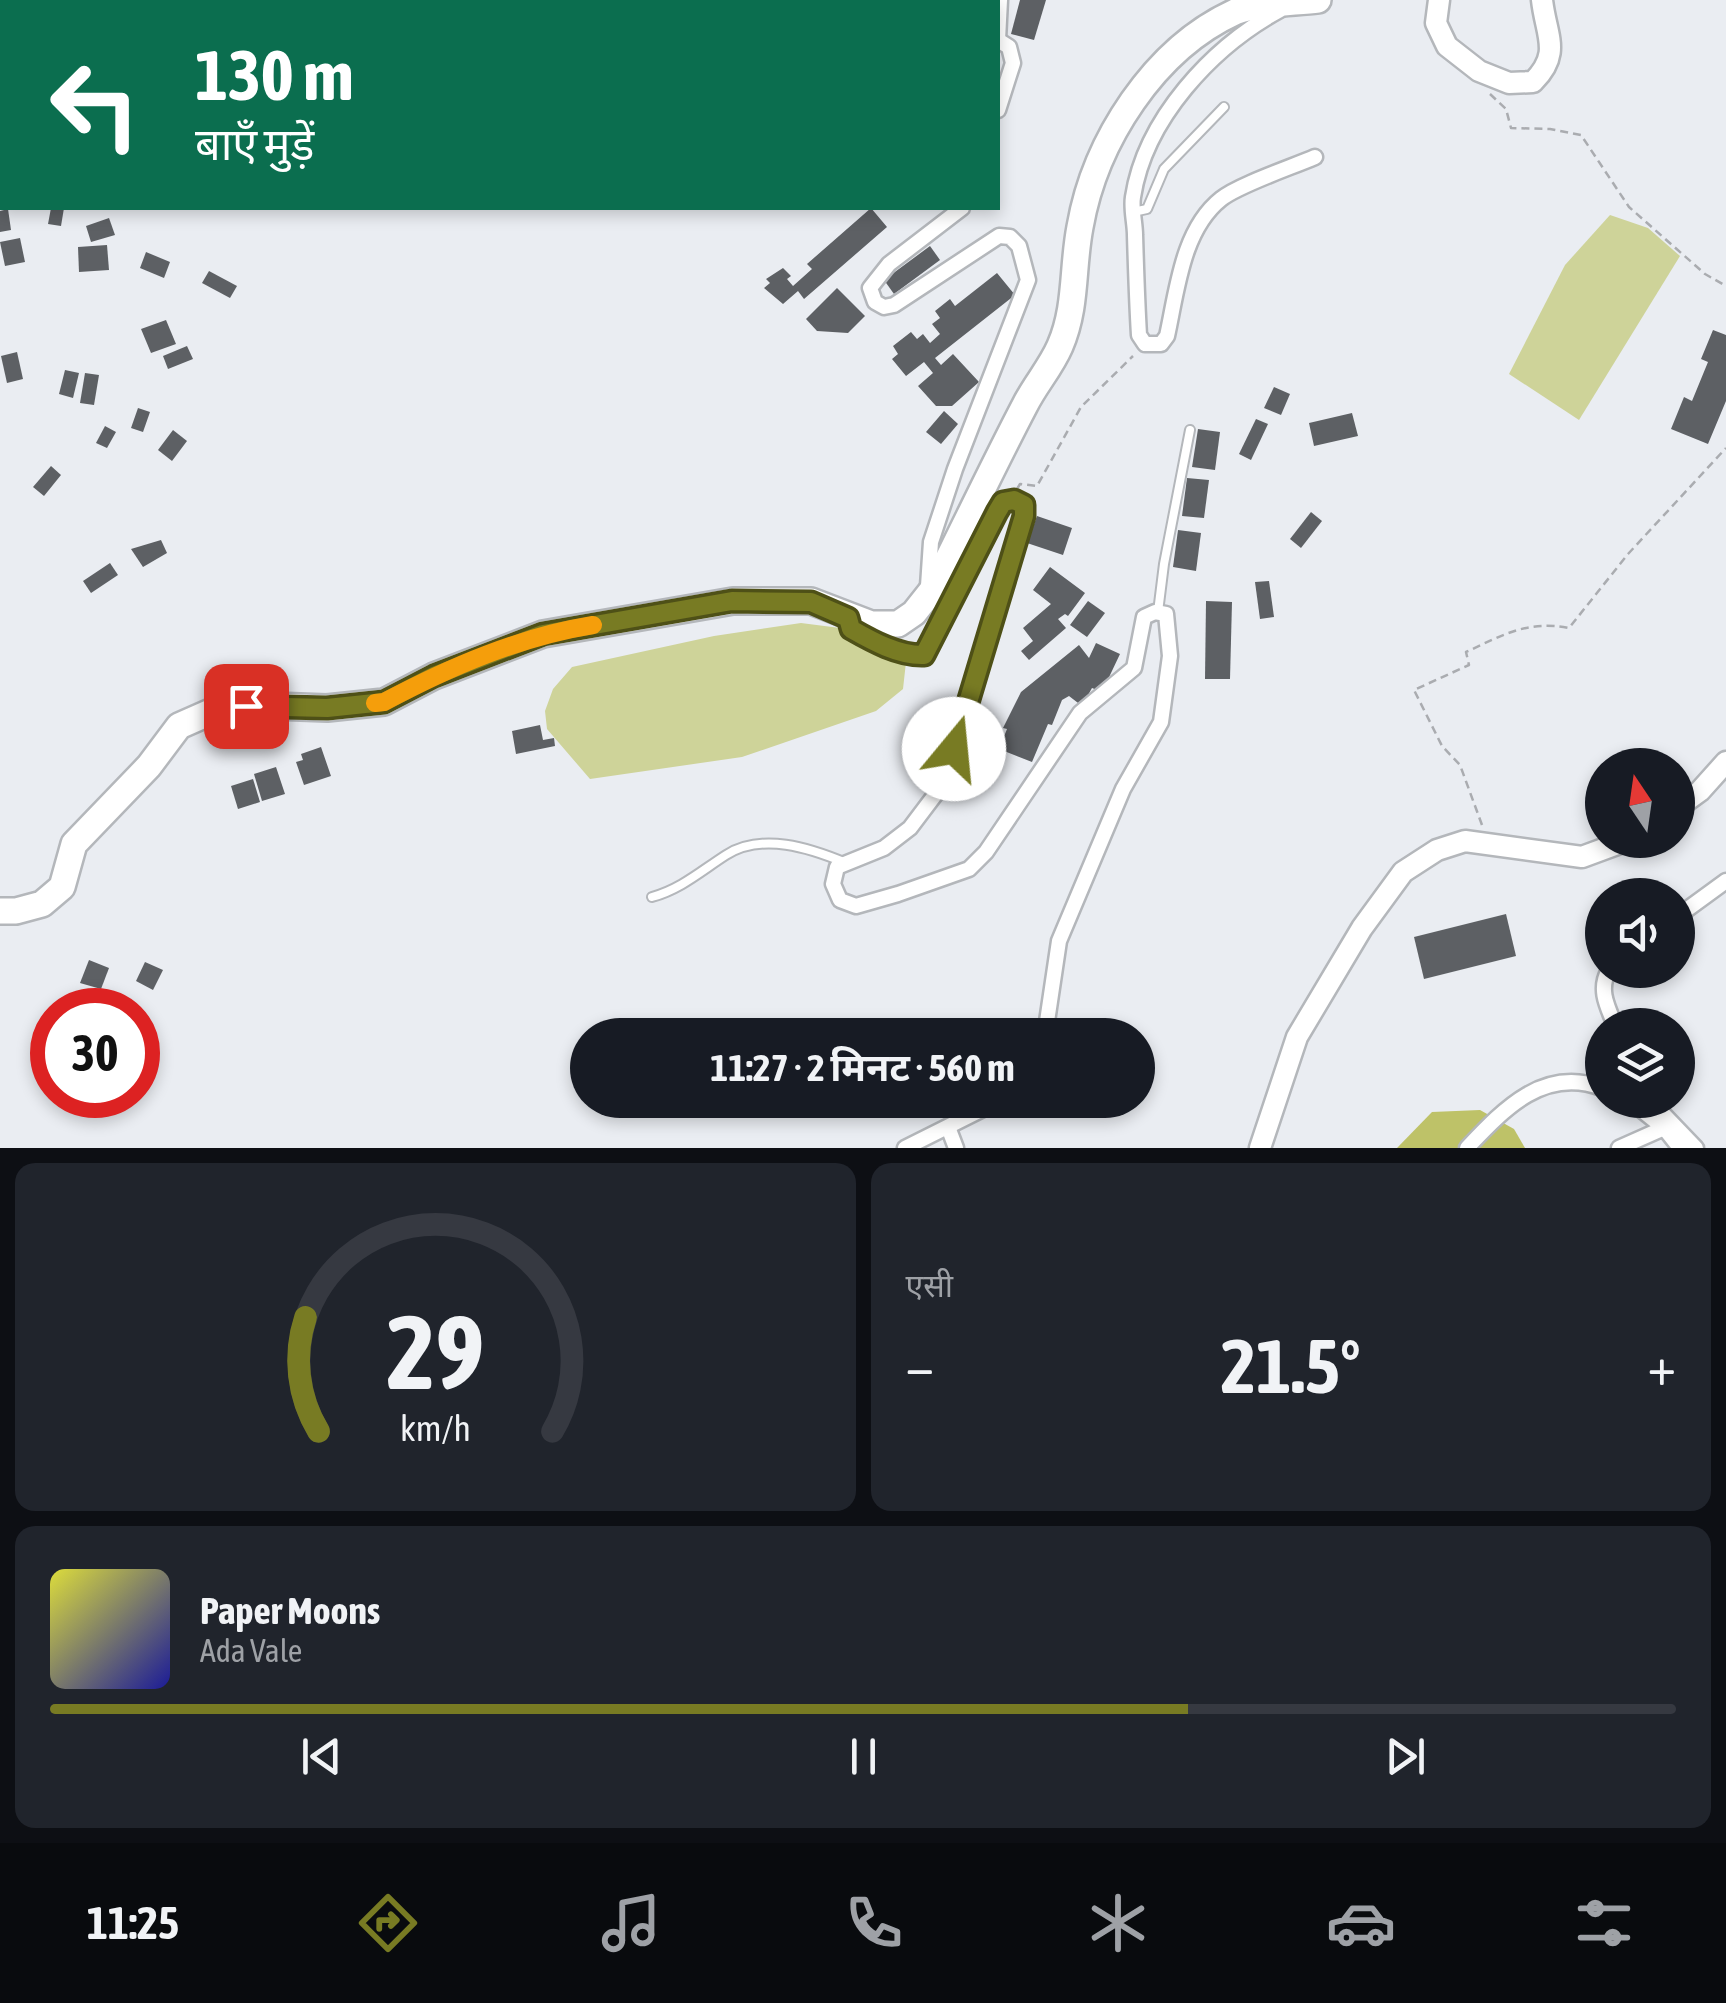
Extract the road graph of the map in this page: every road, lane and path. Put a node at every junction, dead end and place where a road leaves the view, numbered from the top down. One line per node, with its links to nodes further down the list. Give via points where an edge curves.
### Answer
1 (1439, 0): 5 (main road, via 1436,23 1446,46)
2 (1542, 0): 5 (main road, via 1552,51 1548,67 1533,82 1510,83)
3 (1305, 2): 10 (street, via 1244,30 1156,128); 16 (highway, via 1238,10 1196,36 1162,65 1123,116 1087,198 1073,309 1059,348)
4 (1000, 41): 6 (street, via 1013,63)
5 (1479, 71): 11 (path, via 1474,80 1506,109 1511,128 1581,135 1628,207)
6 (1000, 104)
7 (1224, 107): 10 (lane, via 1164,169 1147,209)
8 (1315, 157): 12 (street, via 1222,198 1186,250 1167,336 1161,344)
9 (959, 210): 16 (street, via 888,264 870,288 875,302 894,305 999,236 1019,246 1028,280 954,469 931,542)
10 (1133, 212): 12 (street, via 1138,335)
11 (1726, 286)
12 (1145, 344): 15 (path, via 1082,407 1037,486 1020,484)
13 (1190, 430): 17 (lane)
14 (1726, 448): 21 (path, via 1569,628 1531,624 1466,652 1469,665 1414,690 1442,746 1460,765)
15 (1014, 500): 18 (street, via 997,512 924,655 866,638 851,629); 23 (street, via 1024,505 1024,516 944,784 910,828 884,848)
16 (928, 596): 18 (highway, via 898,624)
17 (1158, 612): 23 (street, via 1144,616 1134,668 1080,713 969,868 856,906 840,900 832,884 837,867); 28 (street, via 1166,614 1170,656 1160,722 1123,789 1058,941)
18 (848, 618): 27 (highway, via 811,602 732,601 543,634 384,702 213,710 179,726 74,844 62,887 42,904)
19 (1726, 762): 20 (main road)
20 (1695, 795)
21 (1492, 844): 22 (main road); 37 (main road, via 1465,841 1437,850 1393,886 1297,1037)
22 (1585, 856)
23 (846, 863): 25 (lane, via 802,847 752,843 678,890)
24 (1726, 881): 26 (street)
25 (652, 897)
26 (1695, 904)
27 (0, 911)
28 (1047, 1018)
29 (1585, 1084): 38 (street, via 1570,1080 1524,1094)
30 (965, 1118): 33 (street)
31 (1652, 1118): 34 (street)
32 (1667, 1118): 41 (street)
33 (948, 1127): 35 (street); 36 (street)
34 (1664, 1128): 39 (street); 40 (street)
35 (904, 1148)
36 (956, 1148)
37 (1260, 1148)
38 (1466, 1148)
39 (1619, 1148)
40 (1680, 1148)
41 (1696, 1148)

